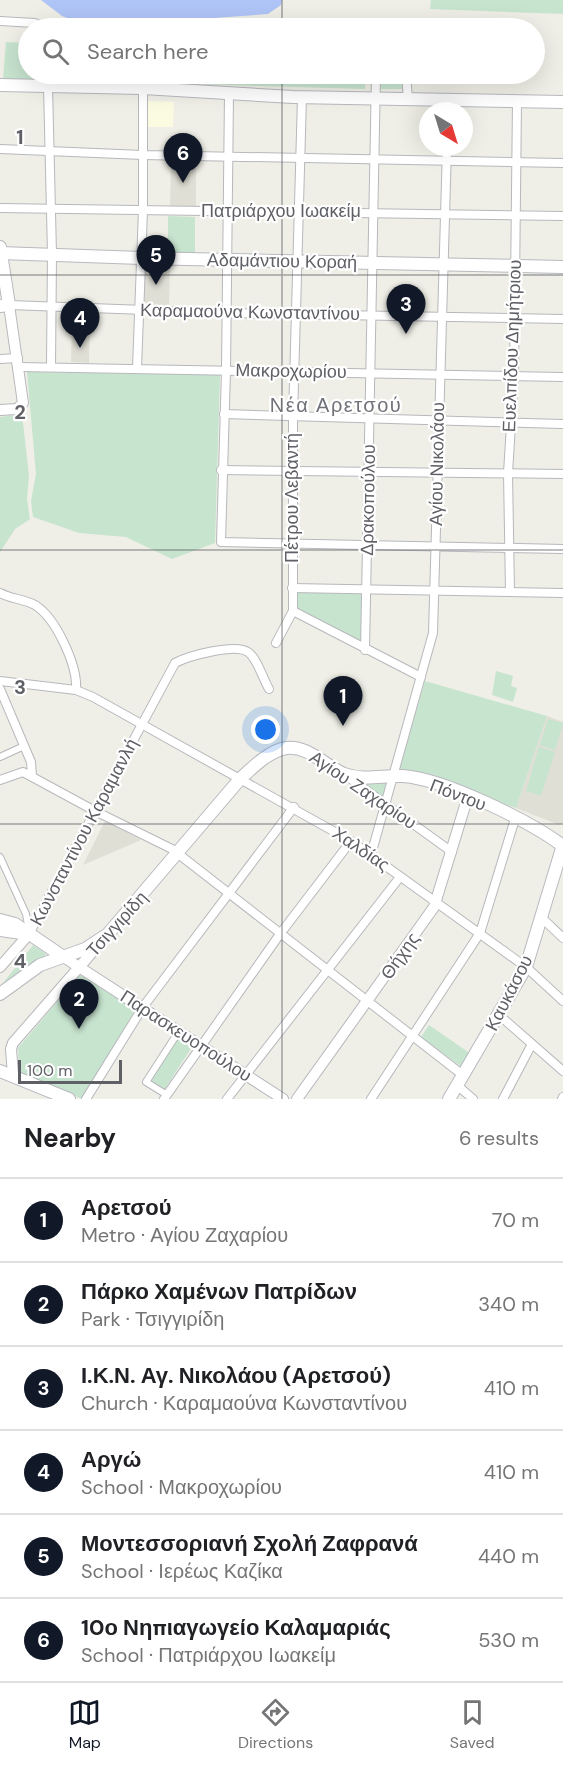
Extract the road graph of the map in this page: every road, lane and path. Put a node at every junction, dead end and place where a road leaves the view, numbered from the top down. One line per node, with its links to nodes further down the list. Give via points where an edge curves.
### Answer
1 (0, 21): 2 (street)
2 (18, 22)
3 (52, 84): 7 (street)
4 (375, 84): 11 (street, Δρακοπούλου)
5 (407, 84): 12 (street)
6 (0, 85): 7 (main road)
7 (48, 86): 8 (main road); 18 (street)
8 (143, 88): 9 (main road); 19 (street)
9 (229, 93): 10 (main road); 21 (street)
10 (302, 97): 11 (main road); 22 (street, Πέτρου Λεβαντή)
11 (374, 98): 12 (main road); 23 (street, Δρακοπούλου)
12 (408, 99): 14 (main road)
13 (517, 101): 15 (main road); 16 (main road); 25 (street, Ευελπίδου Δημήτριου)
14 (428, 102)
15 (563, 102)
16 (473, 104)
17 (0, 149): 18 (street)
18 (51, 151): 19 (street); 27 (street)
19 (143, 155): 21 (street); 29 (street)
20 (446, 156): 24 (street, Αγίου Νικολάου)
21 (229, 157): 22 (street); 30 (street)
22 (300, 158): 23 (street); 31 (street, Πέτρου Λεβαντή)
23 (372, 159): 24 (street); 32 (street, Δρακοπούλου)
24 (446, 160): 25 (street); 33 (street, Αγίου Νικολάου)
25 (516, 162): 26 (street); 34 (street, Ευελπίδου Δημήτριου)
26 (563, 163)
27 (50, 207): 28 (street, Πατριάρχου Ιωακείμ); 29 (street, Πατριάρχου Ιωακείμ); 38 (street)
28 (0, 208)
29 (143, 210): 30 (street, Πατριάρχου Ιωακείμ); 39 (street)
30 (227, 211): 31 (street, Πατριάρχου Ιωακείμ); 40 (street)
31 (299, 211): 32 (street, Πατριάρχου Ιωακείμ); 41 (street, Πέτρου Λεβαντή)
32 (372, 212): 33 (street, Πατριάρχου Ιωακείμ); 42 (street, Δρακοπούλου)
33 (444, 213): 34 (street, Πατριάρχου Ιωακείμ); 43 (street, Αγίου Νικολάου)
34 (515, 215): 35 (street, Πατριάρχου Ιωακείμ); 44 (street, Ευελπίδου Δημήτριου)
35 (563, 216)
36 (0, 247): 37 (main road)
37 (0, 253): 38 (main road, Αδαμάντιου Κοραή); 46 (main road)
38 (52, 254): 39 (main road, Αδαμάντιου Κοραή); 47 (street)
39 (141, 258): 40 (main road, Αδαμάντιου Κοραή); 48 (street)
40 (226, 260): 41 (main road, Αδαμάντιου Κοραή); 49 (street)
41 (298, 260): 42 (main road, Αδαμάντιου Κοραή); 50 (street, Πέτρου Λεβαντή)
42 (371, 261): 43 (main road, Αδαμάντιου Κοραή); 51 (street, Δρακοπούλου)
43 (443, 264): 44 (main road, Αδαμάντιου Κοραή); 52 (street, Αγίου Νικολάου)
44 (515, 266): 45 (main road, Αδαμάντιου Κοραή); 53 (street, Ευελπίδου Δημήτριου)
45 (563, 267)
46 (5, 305): 47 (street, Καραμαούνα Κωνσταντίνου); 56 (street)
47 (52, 306): 48 (street, Καραμαούνα Κωνσταντίνου); 57 (street)
48 (138, 310): 49 (street, Καραμαούνα Κωνσταντίνου); 58 (street)
49 (227, 313): 50 (street, Καραμαούνα Κωνσταντίνου); 59 (street)
50 (297, 313): 51 (street, Καραμαούνα Κωνσταντίνου); 60 (street, Πέτρου Λεβαντή)
51 (370, 314): 52 (street, Καραμαούνα Κωνσταντίνου); 61 (street, Δρακοπούλου)
52 (442, 316): 53 (street, Καραμαούνα Κωνσταντίνου); 62 (street, Αγίου Νικολάου)
53 (515, 318): 54 (street, Καραμαούνα Κωνσταντίνου); 63 (street, Ευελπίδου Δημήτριου)
54 (563, 319)
55 (0, 359): 56 (street, Μακροχωρίου)
56 (19, 362): 57 (street, Μακροχωρίου); 65 (street, via 23,403 17,408)
57 (51, 366): 58 (street, Μακροχωρίου)
58 (137, 368): 59 (street, Μακροχωρίου)
59 (226, 370): 60 (street, Μακροχωρίου); 66 (street)
60 (294, 371): 61 (street, Μακροχωρίου); 67 (street, Πέτρου Λεβαντή)
61 (369, 372): 62 (street, Μακροχωρίου); 68 (street, Δρακοπούλου)
62 (440, 373): 63 (street, Μακροχωρίου); 69 (street, Αγίου Νικολάου)
63 (514, 377): 64 (street, Μακροχωρίου); 70 (street, Ευελπίδου Δημήτριου)
64 (563, 377)
65 (0, 410)
66 (224, 414): 67 (street); 72 (street)
67 (293, 418): 68 (street); 73 (street, Πέτρου Λεβαντή)
68 (369, 420): 69 (street); 74 (street, Δρακοπούλου)
69 (438, 421): 70 (street); 75 (street, Αγίου Νικολάου)
70 (509, 422): 71 (street); 76 (street, Ευελπίδου Δημήτριου)
71 (563, 424)
72 (221, 470): 73 (street); 78 (street, via 220,542)
73 (293, 471): 74 (street); 78 (street, Πέτρου Λεβαντή)
74 (370, 472): 75 (street); 79 (street, Δρακοπούλου)
75 (437, 472): 76 (street); 80 (street, Αγίου Νικολάου)
76 (508, 473): 77 (street); 81 (street, Ευελπίδου Δημήτριου)
77 (563, 474)
78 (292, 542): 79 (street); 83 (street, Πέτρου Λεβαντή)
79 (368, 544): 80 (street); 84 (street, Δρακοπούλου)
80 (435, 545): 81 (street); 85 (street, Αγίου Νικολάου)
81 (510, 547): 82 (street); 86 (street, Ευελπίδου Δημήτριου)
82 (563, 549)
83 (292, 588): 84 (street); 89 (street, Πέτρου Λεβαντή)
84 (367, 590): 85 (street); 91 (street, Δρακοπούλου)
85 (435, 590): 86 (street); 92 (street, Αγίου Νικολάου, via 433,633)
86 (510, 591): 88 (street)
87 (0, 593): 96 (street, via 32,603 48,615 73,663)
88 (563, 593)
89 (292, 611): 90 (street, Πέτρου Λεβαντή); 91 (street)
90 (276, 643)
91 (365, 650): 92 (street)
92 (421, 677): 102 (street, Αγίου Νικολάου)
93 (0, 681): 96 (street, Χαλδίας)
94 (269, 688): 97 (street, Κωνσταντίνου Καραμανλή, via 248,652 213,651 175,663)
95 (0, 689): 98 (street)
96 (76, 690): 97 (street, Χαλδίας)
97 (142, 723): 103 (street, Χαλδίας); 108 (street, Κωνσταντίνου Καραμανλή)
98 (24, 746): 99 (street); 101 (street)
99 (0, 757)
100 (345, 774): 102 (main road, Πόντου); 103 (main road, Αγίου Ζαχαρίου, via 308,753 288,748 268,757); 106 (street, Αγίου Ζαχαρίου)
101 (32, 776): 104 (street, via 21,772); 108 (street)
102 (394, 777): 105 (main road, Πόντου, via 413,778); 106 (street, Αγίου Νικολάου)
103 (240, 779): 107 (street, Χαλδίας); 113 (main road, Τσιγγιρίδη)
104 (0, 780)
105 (468, 796): 109 (main road, Πόντου); 112 (street, Θήχης)
106 (385, 803): 112 (street, Αγίου Ζαχαρίου); 114 (street, Αγίου Νικολάου)
107 (294, 807): 110 (street, Χαλδίας); 117 (street)
108 (95, 812): 113 (street); 123 (street, Κωνσταντίνου Καραμανλή)
109 (515, 819): 111 (main road, Πόντου); 122 (street)
110 (351, 841): 114 (street, Χαλδίας); 125 (street)
111 (563, 845): 119 (main road, Καυκάσου)
112 (452, 852): 118 (street, Θήχης)
113 (178, 854): 117 (street); 124 (main road, Τσιγγιρίδη)
114 (371, 855): 116 (street, Χαλδίας)
115 (0, 857): 123 (street, via 26,914)
116 (400, 877): 118 (street, Χαλδίας); 131 (street)
117 (228, 893): 125 (street); 136 (street)
118 (436, 901): 122 (street, Χαλδίας); 135 (street, Θήχης)
119 (543, 918): 126 (street); 130 (main road, Καυκάσου)
120 (0, 920): 123 (main road, Παρασκευοπούλου)
121 (0, 930): 123 (main road)
122 (480, 933): 130 (street, Χαλδίας); 139 (street)
123 (29, 934): 127 (main road, Παρασκευοπούλου); 128 (street, Κωνσταντίνου Καραμανλή)
124 (108, 934): 127 (main road); 129 (street, Τσιγγιρίδη)
125 (280, 934): 131 (street); 140 (street)
126 (563, 938)
127 (62, 956): 129 (street, Παρασκευοπούλου); 133 (main road, via 30,971)
128 (0, 967)
129 (78, 967): 136 (street, Παρασκευοπούλου); 145 (street, Τσιγγιρίδη, via 13,1043)
130 (526, 967): 134 (street, Χαλδίας); 137 (main road, Καυκάσου)
131 (326, 970): 135 (street); 144 (street)
132 (563, 987): 134 (street)
133 (0, 994)
134 (561, 999)
135 (368, 1002): 139 (street); 152 (street, Θήχης)
136 (143, 1007): 138 (street, Παρασκευοπούλου); 149 (street)
137 (499, 1015): 141 (street); 146 (main road, Καυκάσου)
138 (180, 1031): 140 (street, Παρασκευοπούλου); 147 (street, via 146,1082)
139 (412, 1036): 146 (street); 153 (street)
140 (201, 1044): 144 (street, Παρασκευοπούλου); 147 (street)
141 (532, 1044): 143 (street); 156 (street)
142 (0, 1071): 145 (main road)
143 (563, 1071)
144 (246, 1074): 150 (street); 151 (street, Παρασκευοπούλου)
145 (13, 1075): 148 (main road)
146 (461, 1081): 154 (main road, Καυκάσου); 155 (street)
147 (165, 1097)
148 (69, 1099)
149 (86, 1099)
150 (226, 1099)
151 (283, 1099)
152 (297, 1099)
153 (371, 1099)
154 (449, 1099)
155 (473, 1099)
156 (503, 1099)

